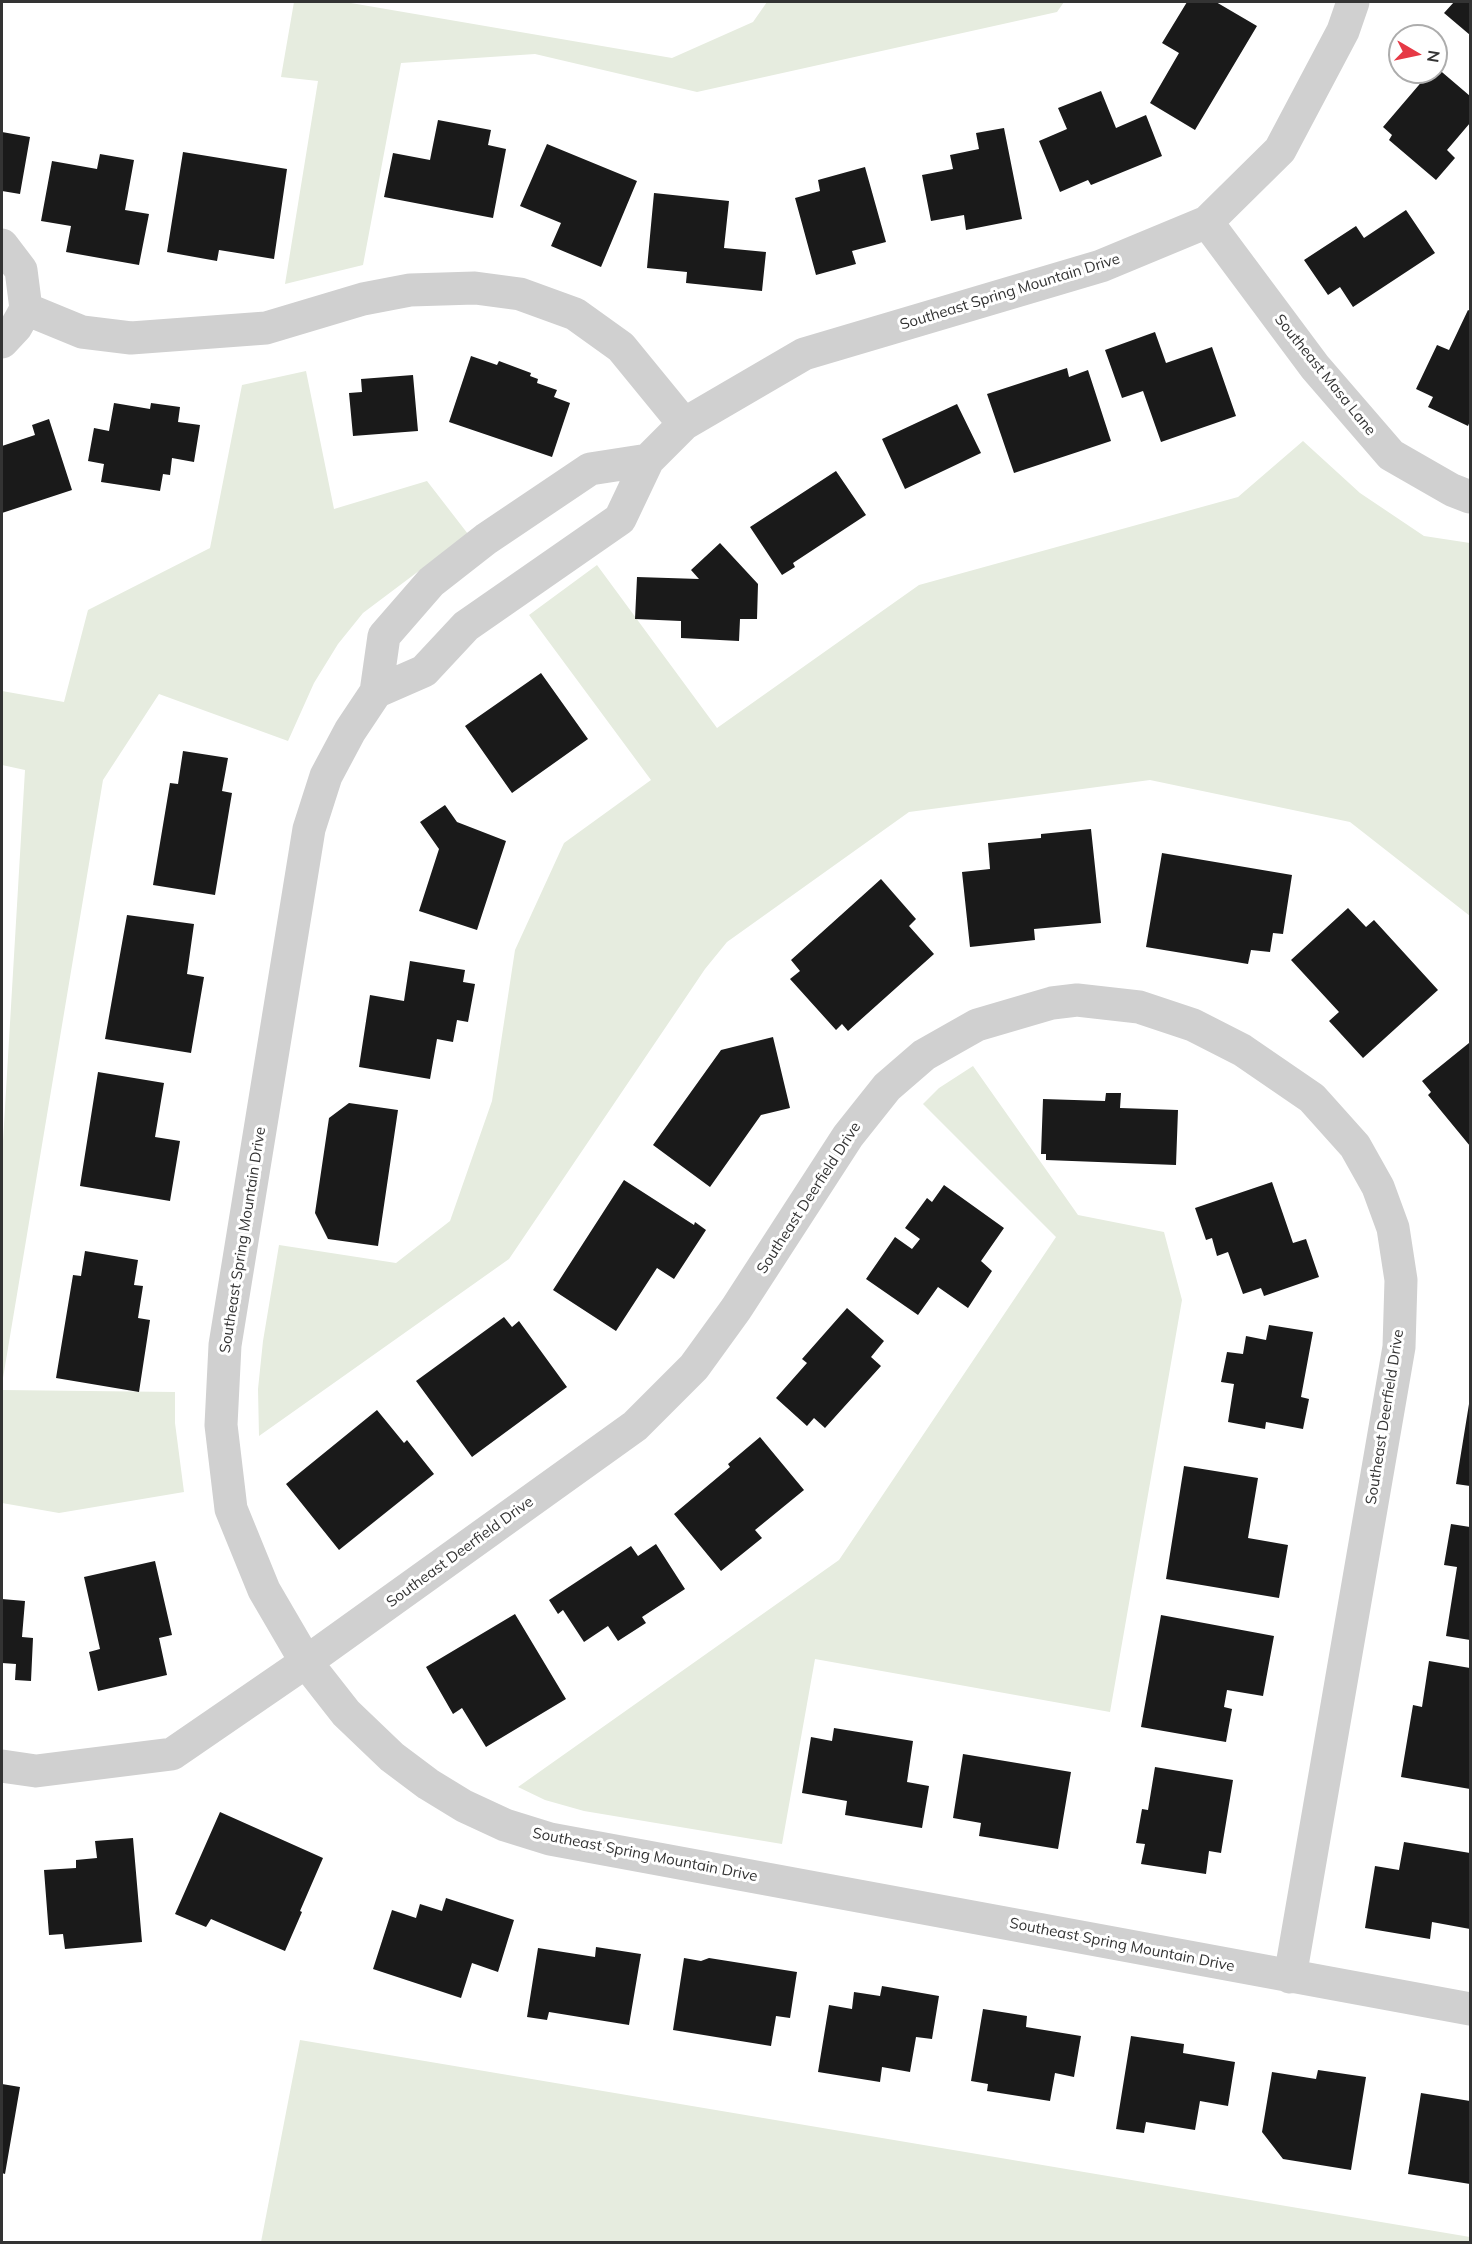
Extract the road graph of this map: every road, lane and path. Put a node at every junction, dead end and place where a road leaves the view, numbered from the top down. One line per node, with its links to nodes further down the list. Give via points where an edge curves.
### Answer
1 (1353, 2): 2 (street, Southeast Spring Mountain Drive, via 1343,31 1280,150)
2 (1207, 222): 6 (street, Southeast Spring Mountain Drive, via 1101,266 804,354); 8 (street, Southeast Masa Lane, via 1315,367 1391,455)
3 (2, 245): 4 (street, via 21,270)
4 (26, 309): 5 (street); 6 (street, via 82,332 131,338 266,328 363,298 410,290 475,288 520,294 575,314 621,347)
5 (2, 342)
6 (684, 424): 7 (street, Southeast Spring Mountain Drive)
7 (648, 460): 9 (street, Southeast Spring Mountain Drive, via 620,519 466,626 424,671); 9 (street, Southeast Spring Mountain Drive, via 590,469 486,538 431,582 384,636)
8 (1470, 496)
9 (375, 692): 10 (street, Southeast Spring Mountain Drive, via 326,777 309,829 225,1345 221,1425 231,1509 264,1590)
10 (306, 1662): 11 (street, Southeast Deerfield Drive, via 172,1754 36,1771); 12 (street, Southeast Spring Mountain Drive, via 346,1713 392,1757 464,1806 505,1825 550,1839); 12 (street, Southeast Deerfield Drive, via 635,1426 694,1367 848,1136 887,1088 924,1055 977,1025 1052,1003 1077,1000 1139,1007 1193,1024 1242,1050 1312,1098 1355,1146 1378,1186 1393,1228 1401,1280 1399,1347)
11 (2, 1766)
12 (1290, 1977): 13 (street, Southeast Spring Mountain Drive)
13 (1470, 2009)

